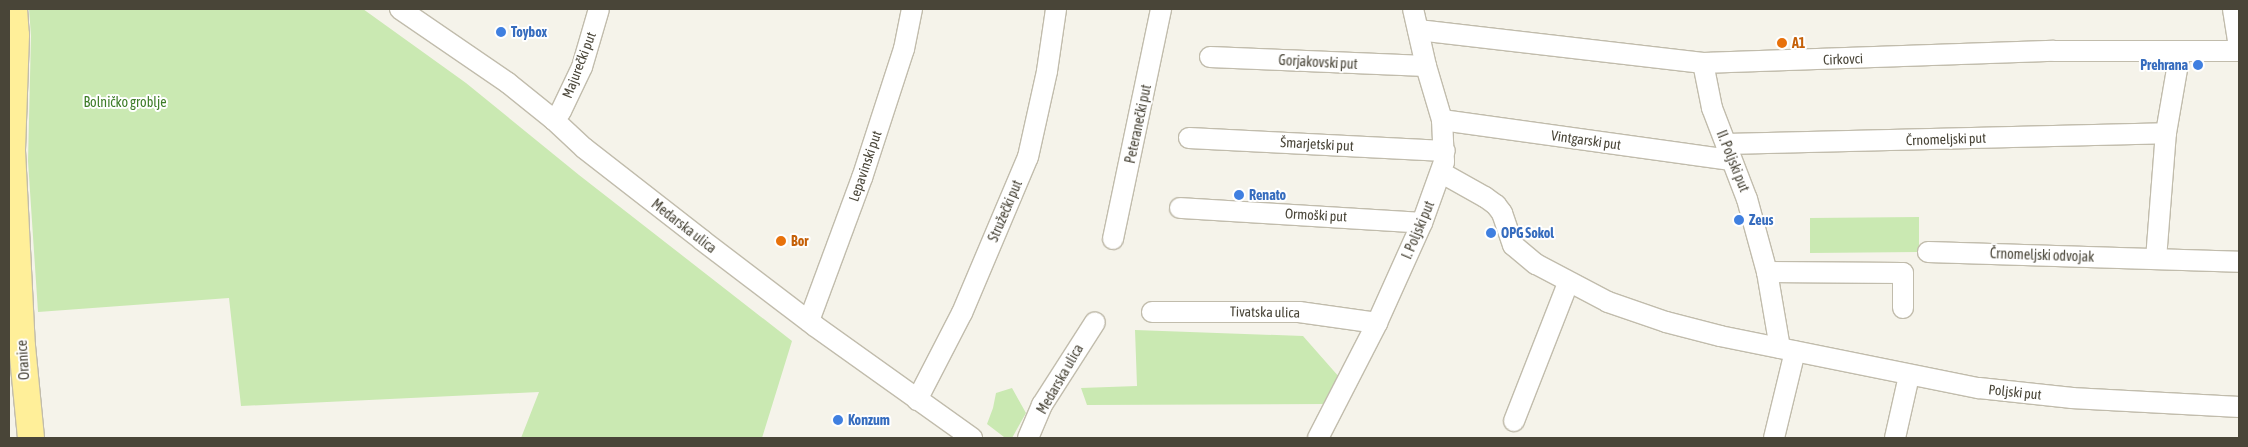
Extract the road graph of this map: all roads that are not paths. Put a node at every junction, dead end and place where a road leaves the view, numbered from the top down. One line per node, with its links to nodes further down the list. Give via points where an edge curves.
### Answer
1 (14, 9): 15 (main road, Oranice, via 16,35)
2 (400, 9): 16 (street, Medarska ulica, via 465,52)
3 (599, 9): 16 (street, Majurečki put, via 582,67)
4 (912, 9): 34 (street, Lepavinski put, via 904,49 868,159)
5 (1056, 9): 39 (street, Stružečki put, via 1047,71 1028,157 962,313)
6 (1161, 9): 25 (street, Peteranečki put)
7 (1413, 9): 9 (street, I. Poljski put)
8 (2233, 9): 10 (street)
9 (1418, 30): 13 (street, Cirkovci); 14 (street, I. Poljski put)
10 (2239, 49): 11 (street, Cirkovci)
11 (2180, 52): 13 (street, Cirkovci, via 2054,51); 18 (street)
12 (1210, 57): 14 (street, Gorjakovski put)
13 (1703, 63): 21 (street, II. Poljski put, via 1712,108)
14 (1426, 66): 17 (street, I. Poljski put)
15 (12, 72): 32 (main road, Oranice)
16 (554, 120): 34 (street, Medarska ulica, via 592,154)
17 (1442, 120): 20 (street, I. Poljski put); 21 (street, Vintgarski put)
18 (2166, 133): 21 (street, Črnomeljski put); 27 (street)
19 (1189, 138): 20 (street, Šmarjetski put)
20 (1445, 150): 22 (street, I. Poljski put)
21 (1728, 152): 29 (street, II. Poljski put, via 1747,199)
22 (1442, 173): 24 (street, I. Poljski put); 30 (street, via 1496,205 1502,213 1509,238 1519,251)
23 (1180, 208): 24 (street, Ormoški put)
24 (1422, 222): 36 (street, I. Poljski put)
25 (1114, 239)
26 (1928, 252): 27 (street, Črnomeljski odvojak)
27 (2156, 259): 28 (street, Črnomeljski odvojak)
28 (2239, 262)
29 (1766, 272): 31 (street, via 1903,273); 37 (street, II. Poljski put)
30 (1568, 283): 37 (street, via 1608,302 1666,322); 41 (street)
31 (1903, 308)
32 (15, 312): 42 (main road, Oranice)
33 (1152, 312): 36 (street, Tivatska ulica, via 1299,312)
34 (809, 321): 39 (street, Medarska ulica)
35 (1095, 322): 44 (street, Medarska ulica, via 1042,405)
36 (1377, 323): 45 (street, I. Poljski put)
37 (1787, 350): 38 (street, Poljski put); 46 (street, II. Poljski put)
38 (1909, 376): 40 (street, Poljski put, via 2053,396); 47 (street)
39 (917, 400): 43 (street, Medarska ulica)
40 (2239, 407)
41 (1514, 421)
42 (31, 438)
43 (972, 438)
44 (1028, 438)
45 (1318, 438)
46 (1774, 438)
47 (1895, 438)

